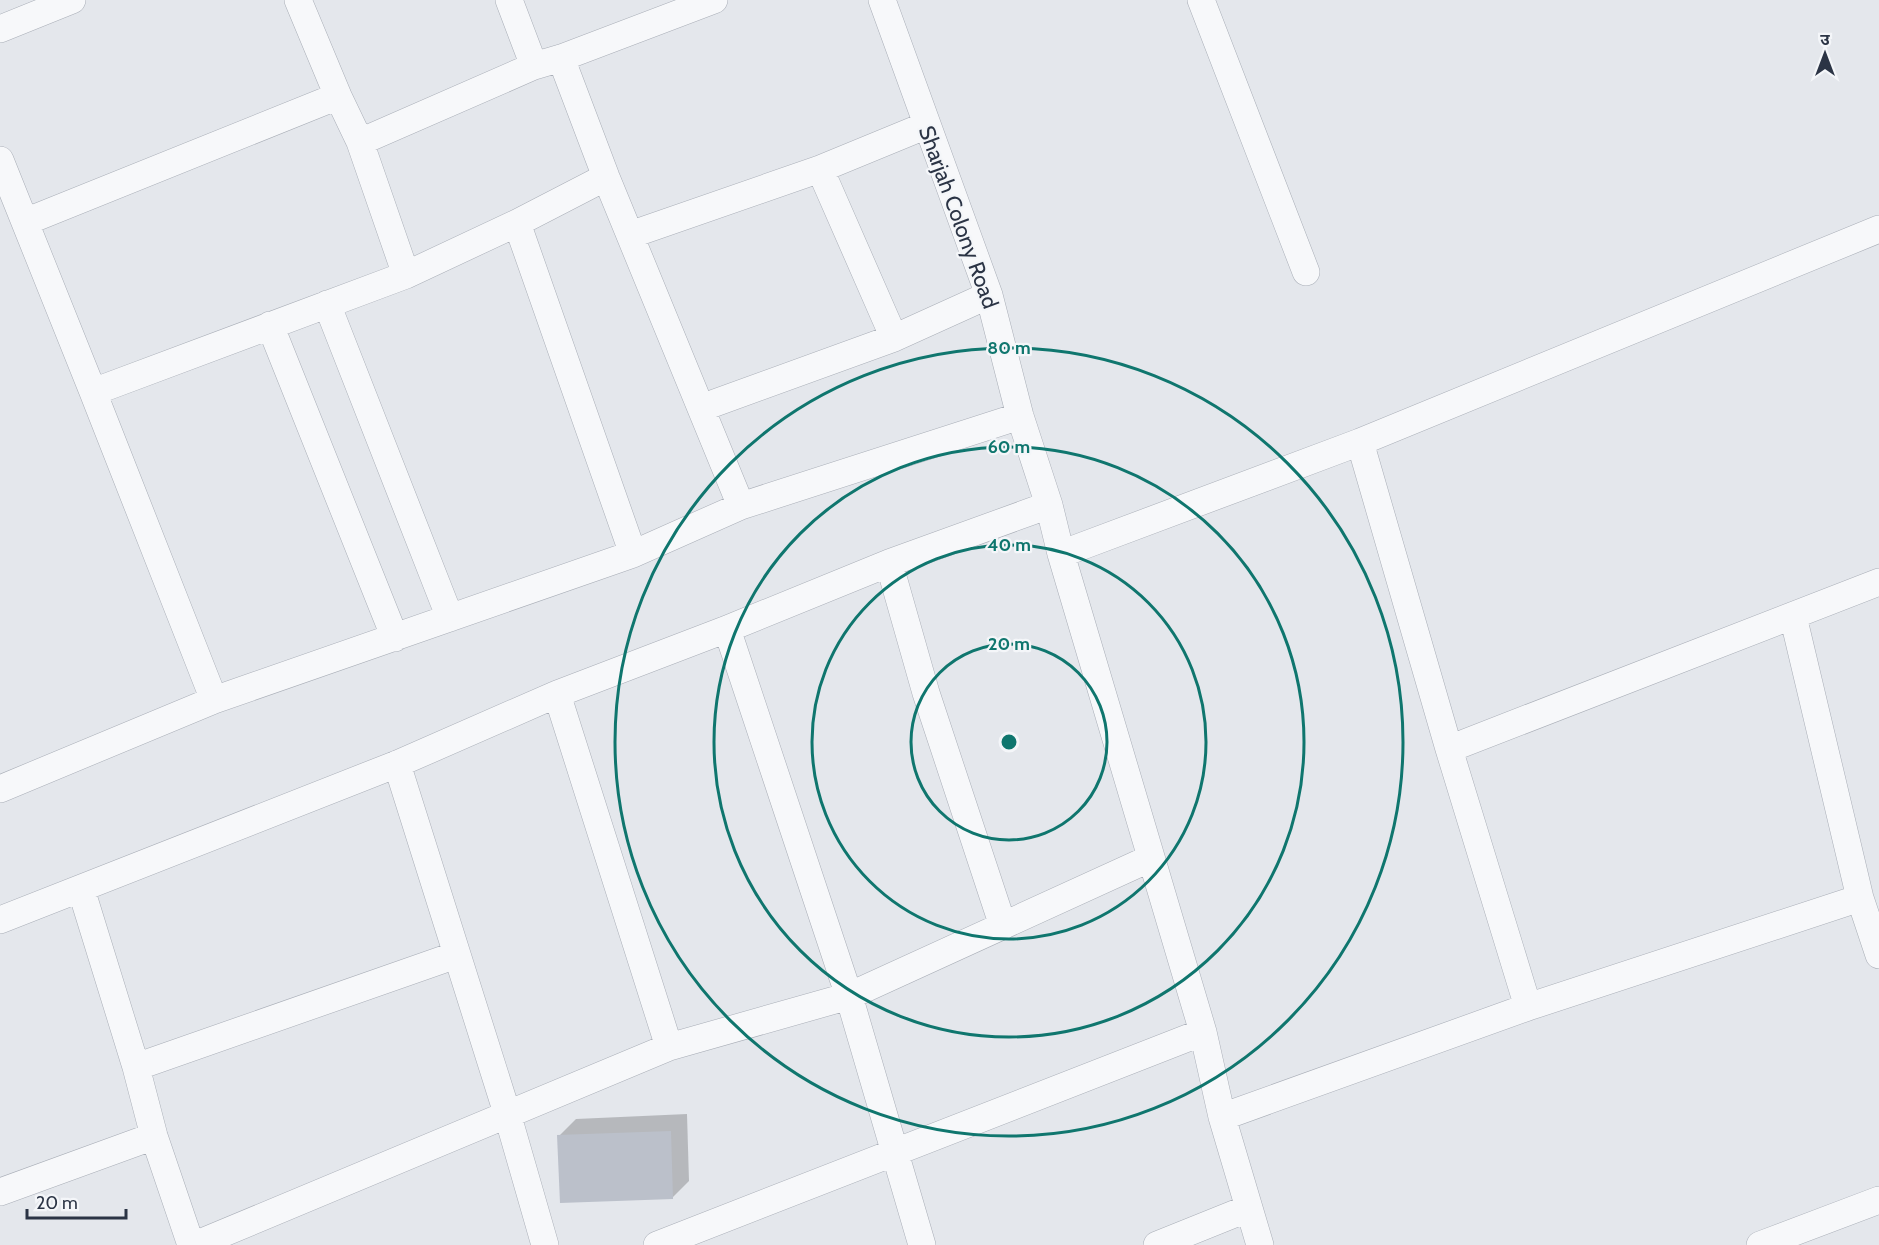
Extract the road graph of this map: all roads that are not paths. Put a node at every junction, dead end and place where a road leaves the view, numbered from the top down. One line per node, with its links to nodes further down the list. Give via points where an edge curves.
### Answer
1 (72, 0): 7 (street)
2 (298, 0): 10 (street)
3 (509, 0): 9 (street)
4 (714, 0): 8 (street)
5 (882, 0): 11 (street, Sharjah Colony Road)
6 (1201, 0): 20 (street)
7 (0, 29)
8 (561, 58): 9 (street); 15 (street)
9 (534, 66): 12 (street)
10 (338, 96): 12 (street); 16 (street)
11 (927, 125): 14 (street); 22 (street, Sharjah Colony Road)
12 (360, 142): 21 (street)
13 (0, 160): 16 (street)
14 (820, 169): 19 (street); 25 (street)
15 (606, 177): 17 (street); 19 (street)
16 (25, 222): 26 (street)
17 (517, 223): 21 (street); 32 (street)
18 (1879, 229): 29 (street)
19 (630, 236): 27 (street)
20 (1306, 272)
21 (406, 275): 23 (street)
22 (989, 295): 25 (street); 28 (street, Sharjah Colony Road)
23 (327, 304): 24 (street); 37 (street)
24 (270, 326): 26 (street); 39 (street)
25 (894, 338): 27 (street)
26 (93, 392): 41 (street)
27 (701, 408): 31 (street)
28 (1020, 416): 30 (street, Sharjah Colony Road); 31 (street)
29 (1360, 442): 33 (street); 42 (street)
30 (1049, 505): 33 (street, Sharjah Colony Road); 34 (street)
31 (741, 506): 32 (street)
32 (633, 554): 37 (street)
33 (1061, 554): 45 (street, Sharjah Colony Road)
34 (889, 563): 38 (street); 49 (street, via 926,693)
35 (1879, 582): 36 (street)
36 (1793, 616): 42 (street); 47 (street)
37 (450, 618): 39 (street)
38 (727, 629): 40 (street); 52 (street)
39 (394, 638): 41 (street)
40 (557, 694): 43 (street); 55 (street)
41 (214, 700): 44 (street)
42 (1449, 749): 53 (street)
43 (397, 764): 46 (street); 50 (street)
44 (0, 789)
45 (1151, 858): 49 (street); 54 (street, Sharjah Colony Road)
46 (81, 889): 48 (street); 56 (street)
47 (1860, 898): 51 (street); 53 (street)
48 (0, 920)
49 (1003, 926): 52 (street)
50 (456, 955): 56 (street); 57 (street)
51 (1879, 955)
52 (849, 996): 55 (street); 60 (street)
53 (1528, 1007): 58 (street)
54 (1203, 1032): 58 (street, Sharjah Colony Road); 60 (street)
55 (669, 1047): 57 (street)
56 (136, 1067): 59 (street)
57 (507, 1113): 66 (street); 67 (street)
58 (1222, 1117): 63 (street, Sharjah Colony Road)
59 (154, 1136): 61 (street); 66 (street)
60 (894, 1152): 64 (street); 69 (street)
61 (0, 1192)
62 (1879, 1200): 65 (street)
63 (1249, 1208): 70 (street); 71 (street, Sharjah Colony Road)
64 (716, 1234): 68 (street)
65 (1775, 1243)
66 (193, 1245)
67 (545, 1245)
68 (657, 1245)
69 (922, 1245)
70 (1157, 1245)
71 (1260, 1245)

